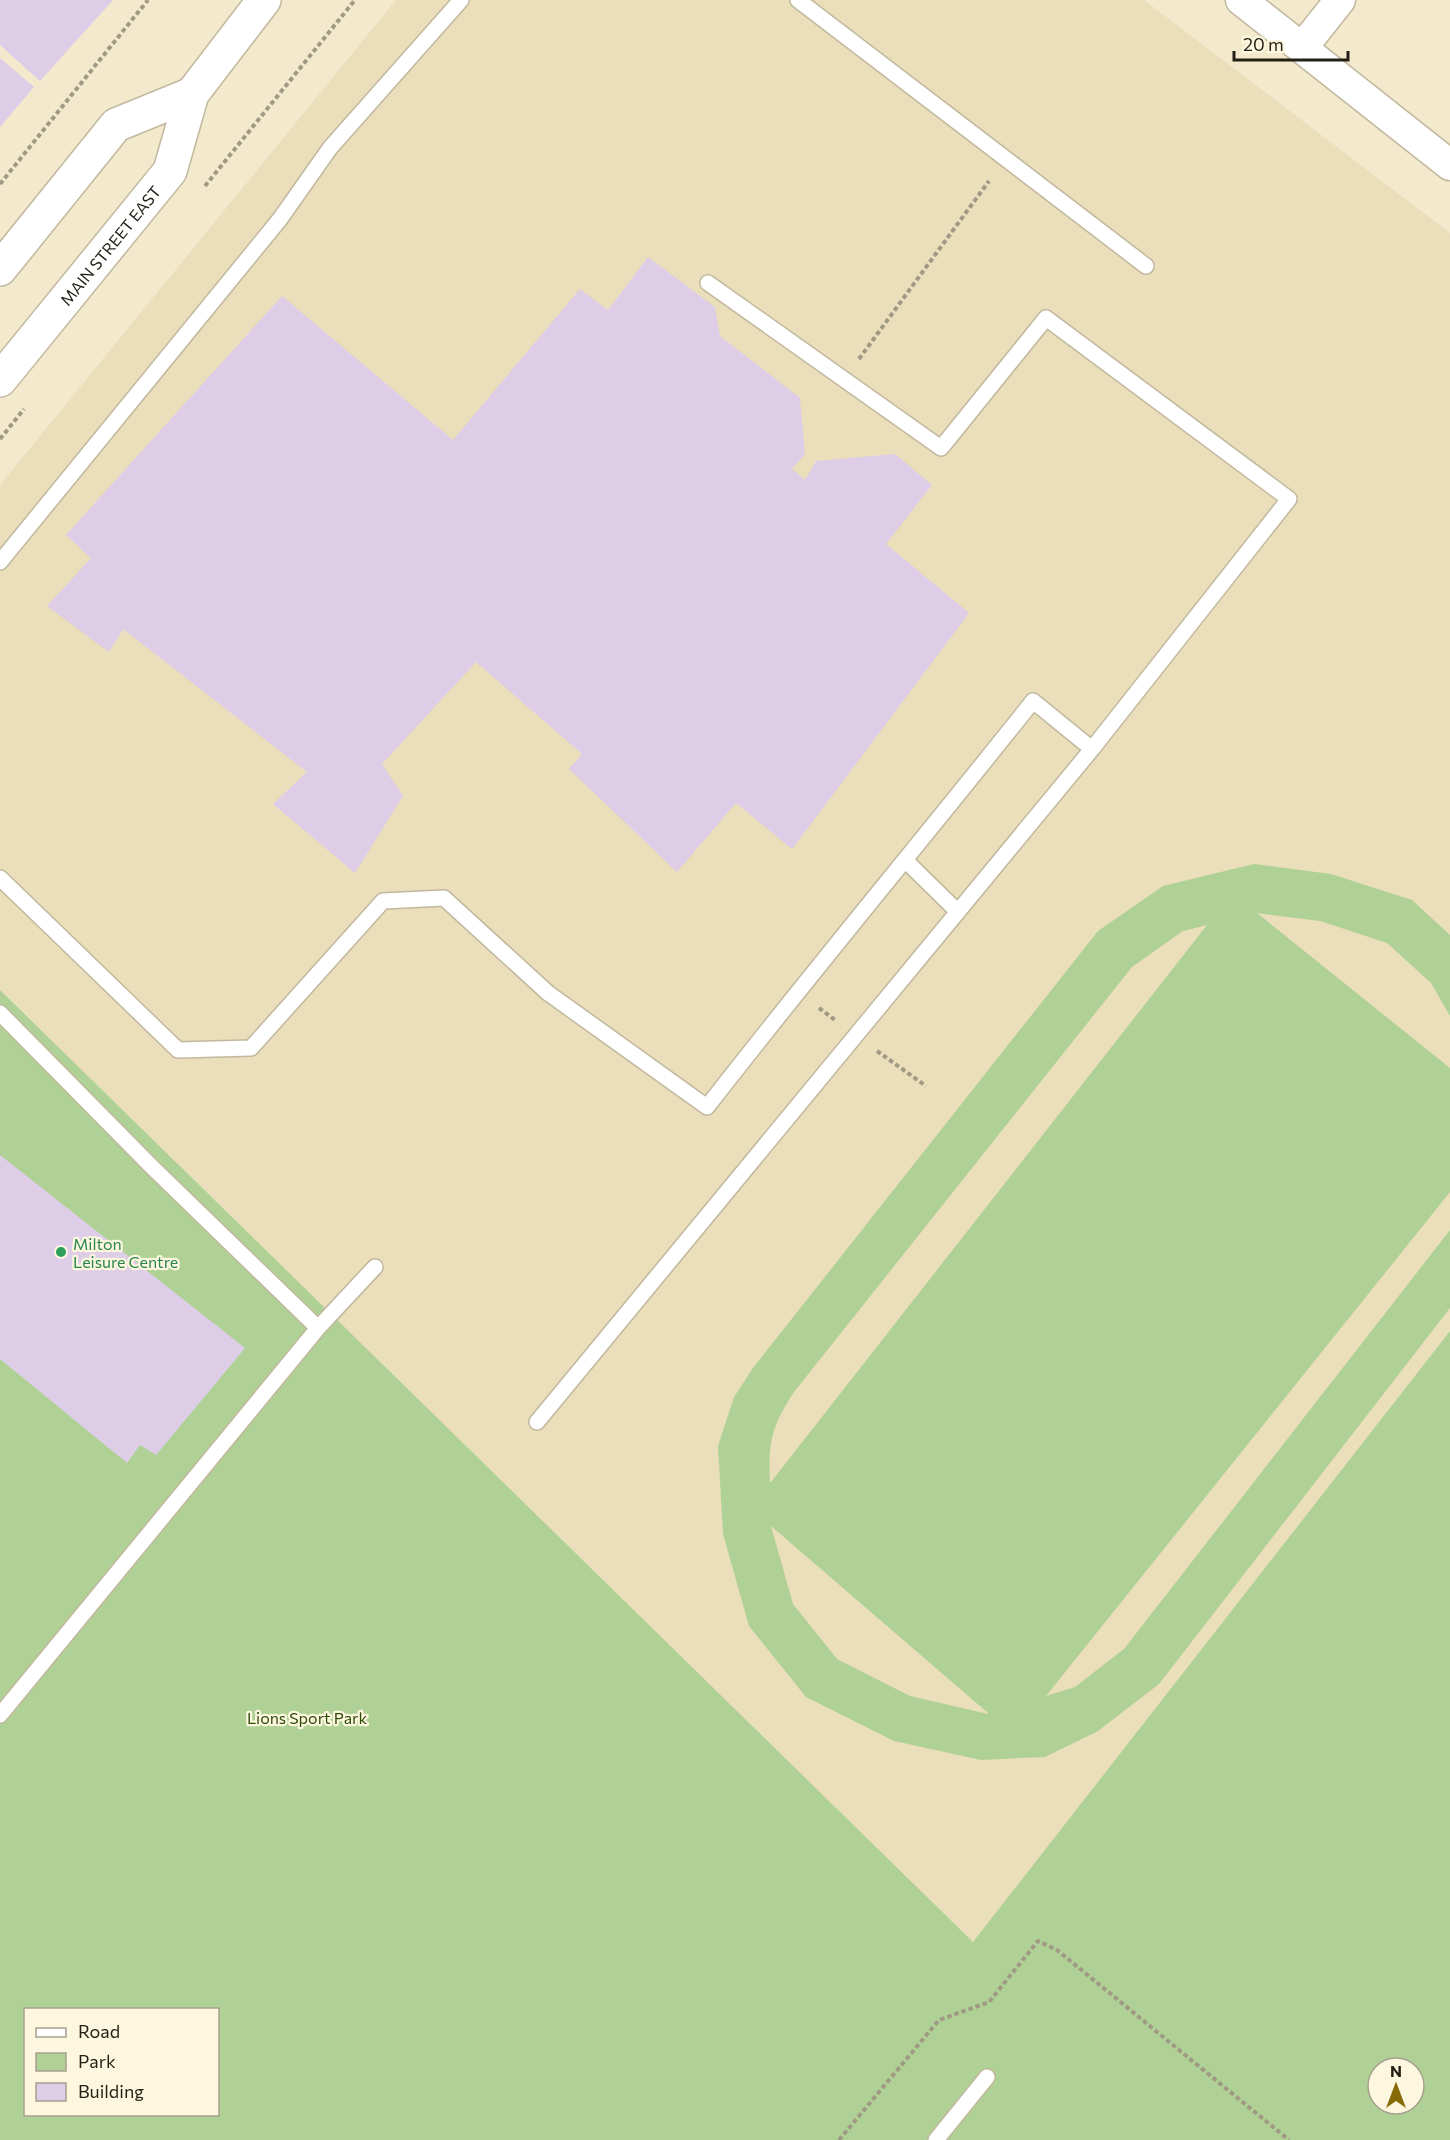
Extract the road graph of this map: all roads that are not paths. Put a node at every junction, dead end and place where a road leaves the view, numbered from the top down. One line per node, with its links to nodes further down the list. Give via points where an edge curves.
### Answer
1 (264, 0): 7 (main road, MAIN STREET EAST)
2 (461, 0): 13 (lane, via 330,148 280,219)
3 (798, 0): 9 (lane)
4 (1241, 0): 6 (street)
5 (1340, 0): 6 (street)
6 (1302, 48): 8 (street)
7 (192, 94): 10 (main road, via 116,125); 12 (main road, MAIN STREET EAST, via 170,171)
8 (1450, 165)
9 (1146, 266)
10 (0, 269)
11 (708, 283): 14 (lane, via 941,448 1046,318 1289,499)
12 (0, 380)
13 (0, 562)
14 (1092, 749): 15 (lane, via 1033,700); 17 (lane)
15 (906, 861): 16 (lane, via 707,1107 548,993 444,898 383,901 251,1048 178,1050); 17 (lane)
16 (0, 878)
17 (957, 911): 21 (lane)
18 (0, 1012): 20 (lane)
19 (375, 1267): 20 (lane)
20 (318, 1328): 22 (lane)
21 (537, 1422)
22 (0, 1715)
23 (987, 2077): 24 (lane)
24 (936, 2140)

